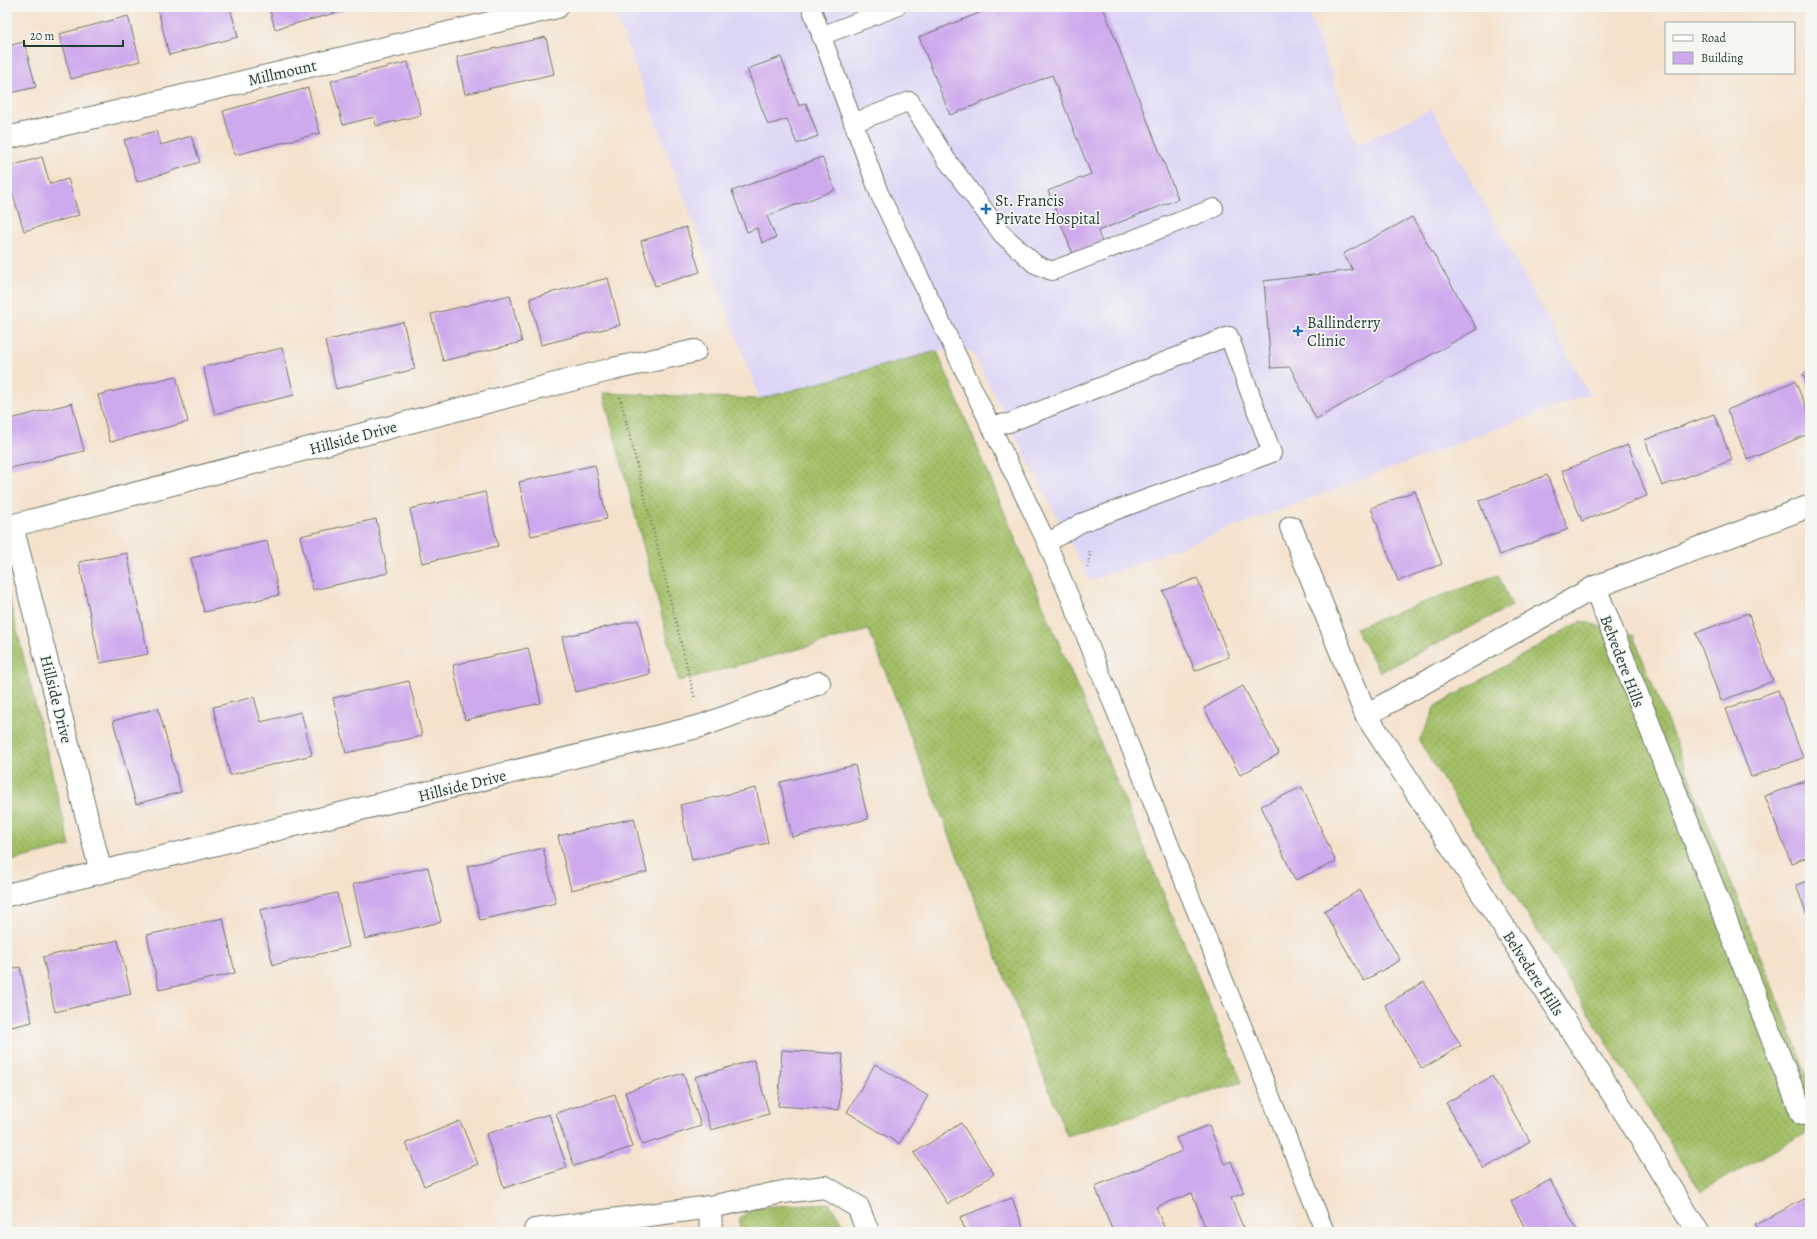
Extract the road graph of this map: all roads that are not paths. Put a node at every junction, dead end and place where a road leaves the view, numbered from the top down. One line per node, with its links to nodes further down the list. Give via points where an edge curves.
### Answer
1 (558, 7): 6 (street, Millmount)
2 (811, 7): 4 (lane)
3 (896, 7): 4 (lane)
4 (821, 36): 5 (lane)
5 (853, 123): 7 (lane, via 910,101 946,159 1002,234 1035,264 1052,271); 9 (lane, via 879,193)
6 (7, 138)
7 (1214, 208)
8 (695, 351): 11 (street, Hillside Drive, via 613,369)
9 (989, 425): 13 (lane); 13 (lane, via 1009,423 1229,336 1272,453 1081,523)
10 (1810, 506): 14 (street)
11 (9, 527): 17 (street, Hillside Drive)
12 (1291, 527): 16 (street, Belvedere Hills)
13 (1047, 543): 24 (lane)
14 (1594, 587): 16 (street); 19 (street, Belvedere Hills)
15 (819, 683): 17 (street, Hillside Drive, via 702,726)
16 (1366, 715): 25 (street, Belvedere Hills, via 1627,1116)
17 (101, 872): 18 (street, Hillside Drive)
18 (7, 895)
19 (1802, 1114)
20 (710, 1207): 21 (street); 22 (street); 23 (street, via 783,1192 825,1188 858,1207)
21 (535, 1230)
22 (711, 1232)
23 (868, 1232)
24 (1325, 1232)
25 (1698, 1232)

